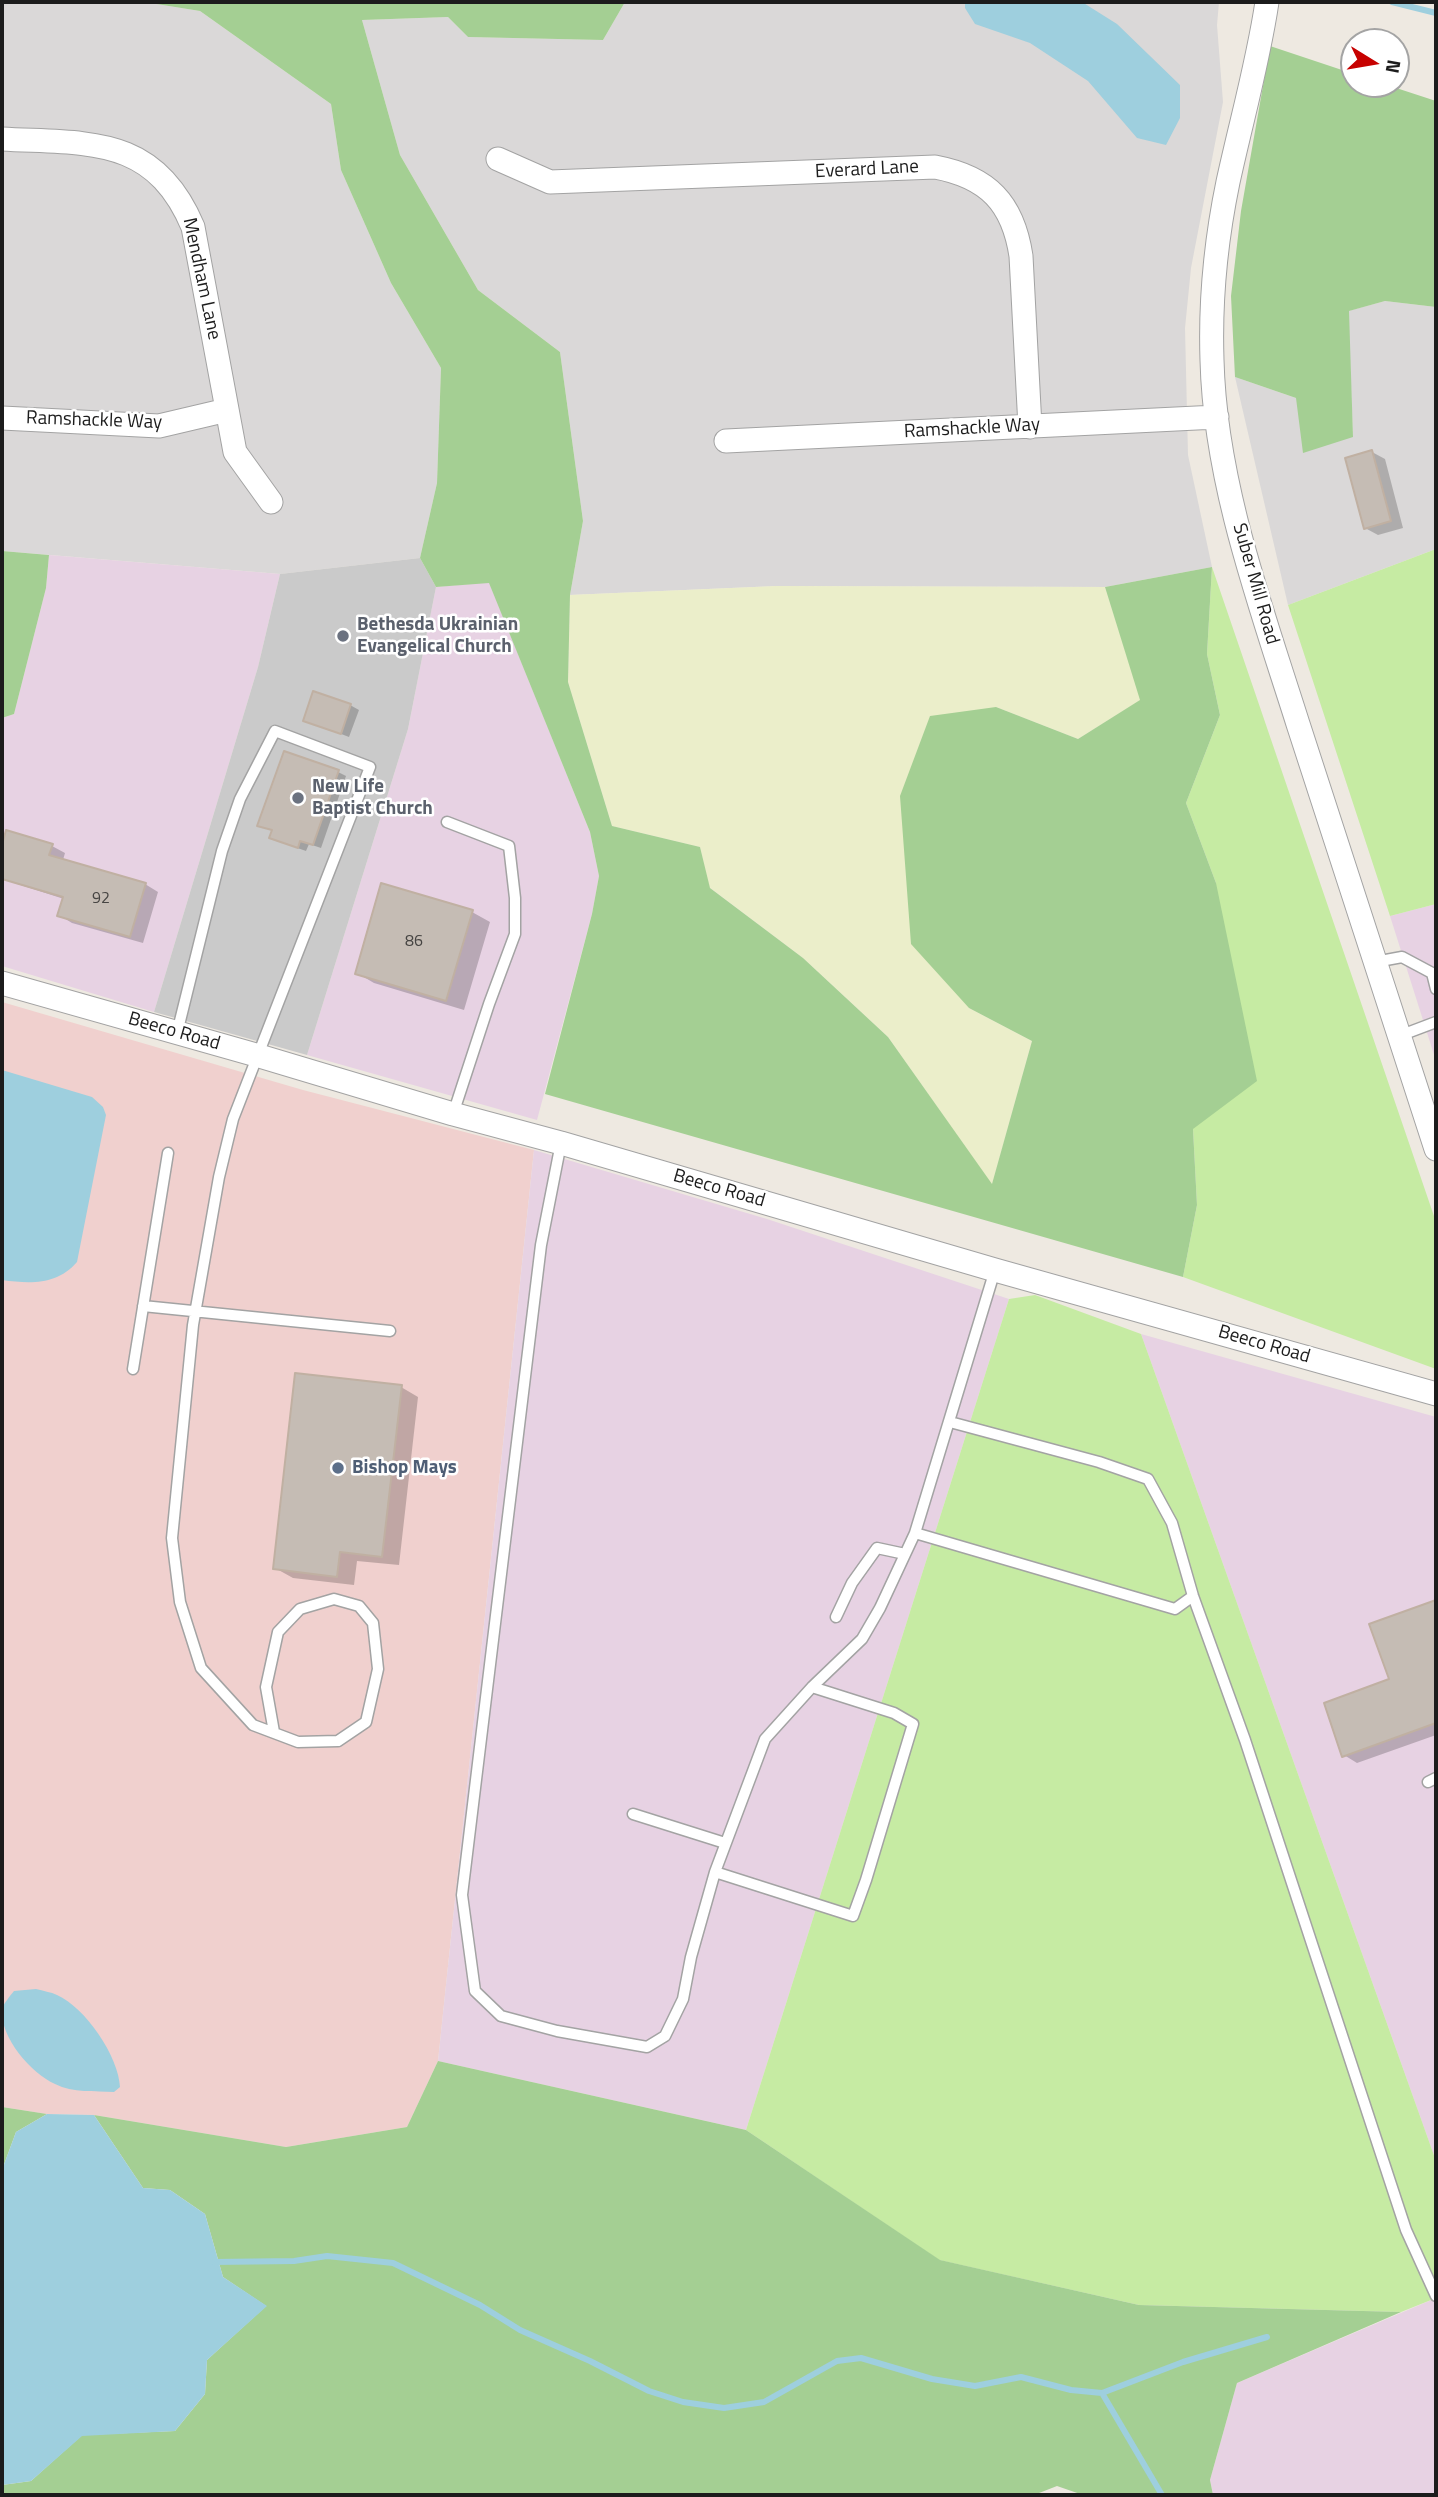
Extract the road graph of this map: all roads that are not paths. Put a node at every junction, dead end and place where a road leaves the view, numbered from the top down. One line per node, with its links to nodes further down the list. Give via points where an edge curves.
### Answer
1 (1267, 2): 5 (street, Suber Mill Road, via 1218,243 1212,299)
2 (2, 139): 4 (street, Mendham Lane, via 113,148 152,167 166,180 193,227)
3 (498, 159): 7 (street, Everard Lane, via 550,182 935,167 968,176 997,197 1018,237)
4 (227, 410): 6 (street, Ramshackle Way, via 159,426); 9 (street, Mendham Lane, via 235,452)
5 (1217, 417): 7 (street, Ramshackle Way); 11 (street, Suber Mill Road, via 1241,541)
6 (2, 418)
7 (1030, 426): 8 (street, Ramshackle Way)
8 (726, 441)
9 (271, 502)
10 (447, 822): 18 (lane, via 509,846 515,898 515,934)
11 (1375, 962): 13 (lane, via 1402,957 1432,974); 16 (street, Suber Mill Road)
12 (2, 983): 15 (street, Beeco Road)
13 (1436, 989)
14 (1436, 1022): 16 (lane)
15 (177, 1032): 17 (street, Beeco Road); 17 (lane, via 222,851 240,799 275,730 370,767)
16 (1399, 1037): 20 (street, Suber Mill Road)
17 (256, 1055): 18 (street, Beeco Road); 24 (lane, via 219,1177)
18 (453, 1114): 19 (street, Beeco Road)
19 (561, 1143): 22 (street, Beeco Road); 37 (lane, via 541,1245 463,1895 475,1991 501,2016 647,2047 665,2036 683,1999)
20 (1436, 1149)
21 (168, 1153): 23 (lane)
22 (995, 1270): 27 (street, Beeco Road); 28 (lane)
23 (143, 1306): 24 (lane); 26 (lane)
24 (195, 1311): 25 (lane); 34 (lane, via 172,1538 180,1602 201,1668 253,1725)
25 (390, 1331)
26 (133, 1369)
27 (1436, 1394)
28 (950, 1422): 29 (lane); 31 (lane, via 1148,1479 1172,1523)
29 (915, 1533): 30 (lane); 31 (lane, via 1175,1609)
30 (905, 1554): 32 (lane, via 877,1548 852,1583); 33 (lane, via 862,1639)
31 (1193, 1596): 38 (lane, via 1406,2230)
32 (836, 1617)
33 (812, 1687): 36 (lane, via 765,1739); 37 (lane, via 894,1713 913,1724 853,1916)
34 (274, 1732): 34 (lane, via 298,1742 338,1741 366,1723 378,1670 373,1623 359,1606 334,1598 300,1609 278,1632 266,1687)
35 (633, 1814): 36 (lane)
36 (725, 1843): 37 (lane)
37 (715, 1872)
38 (1436, 2296)

